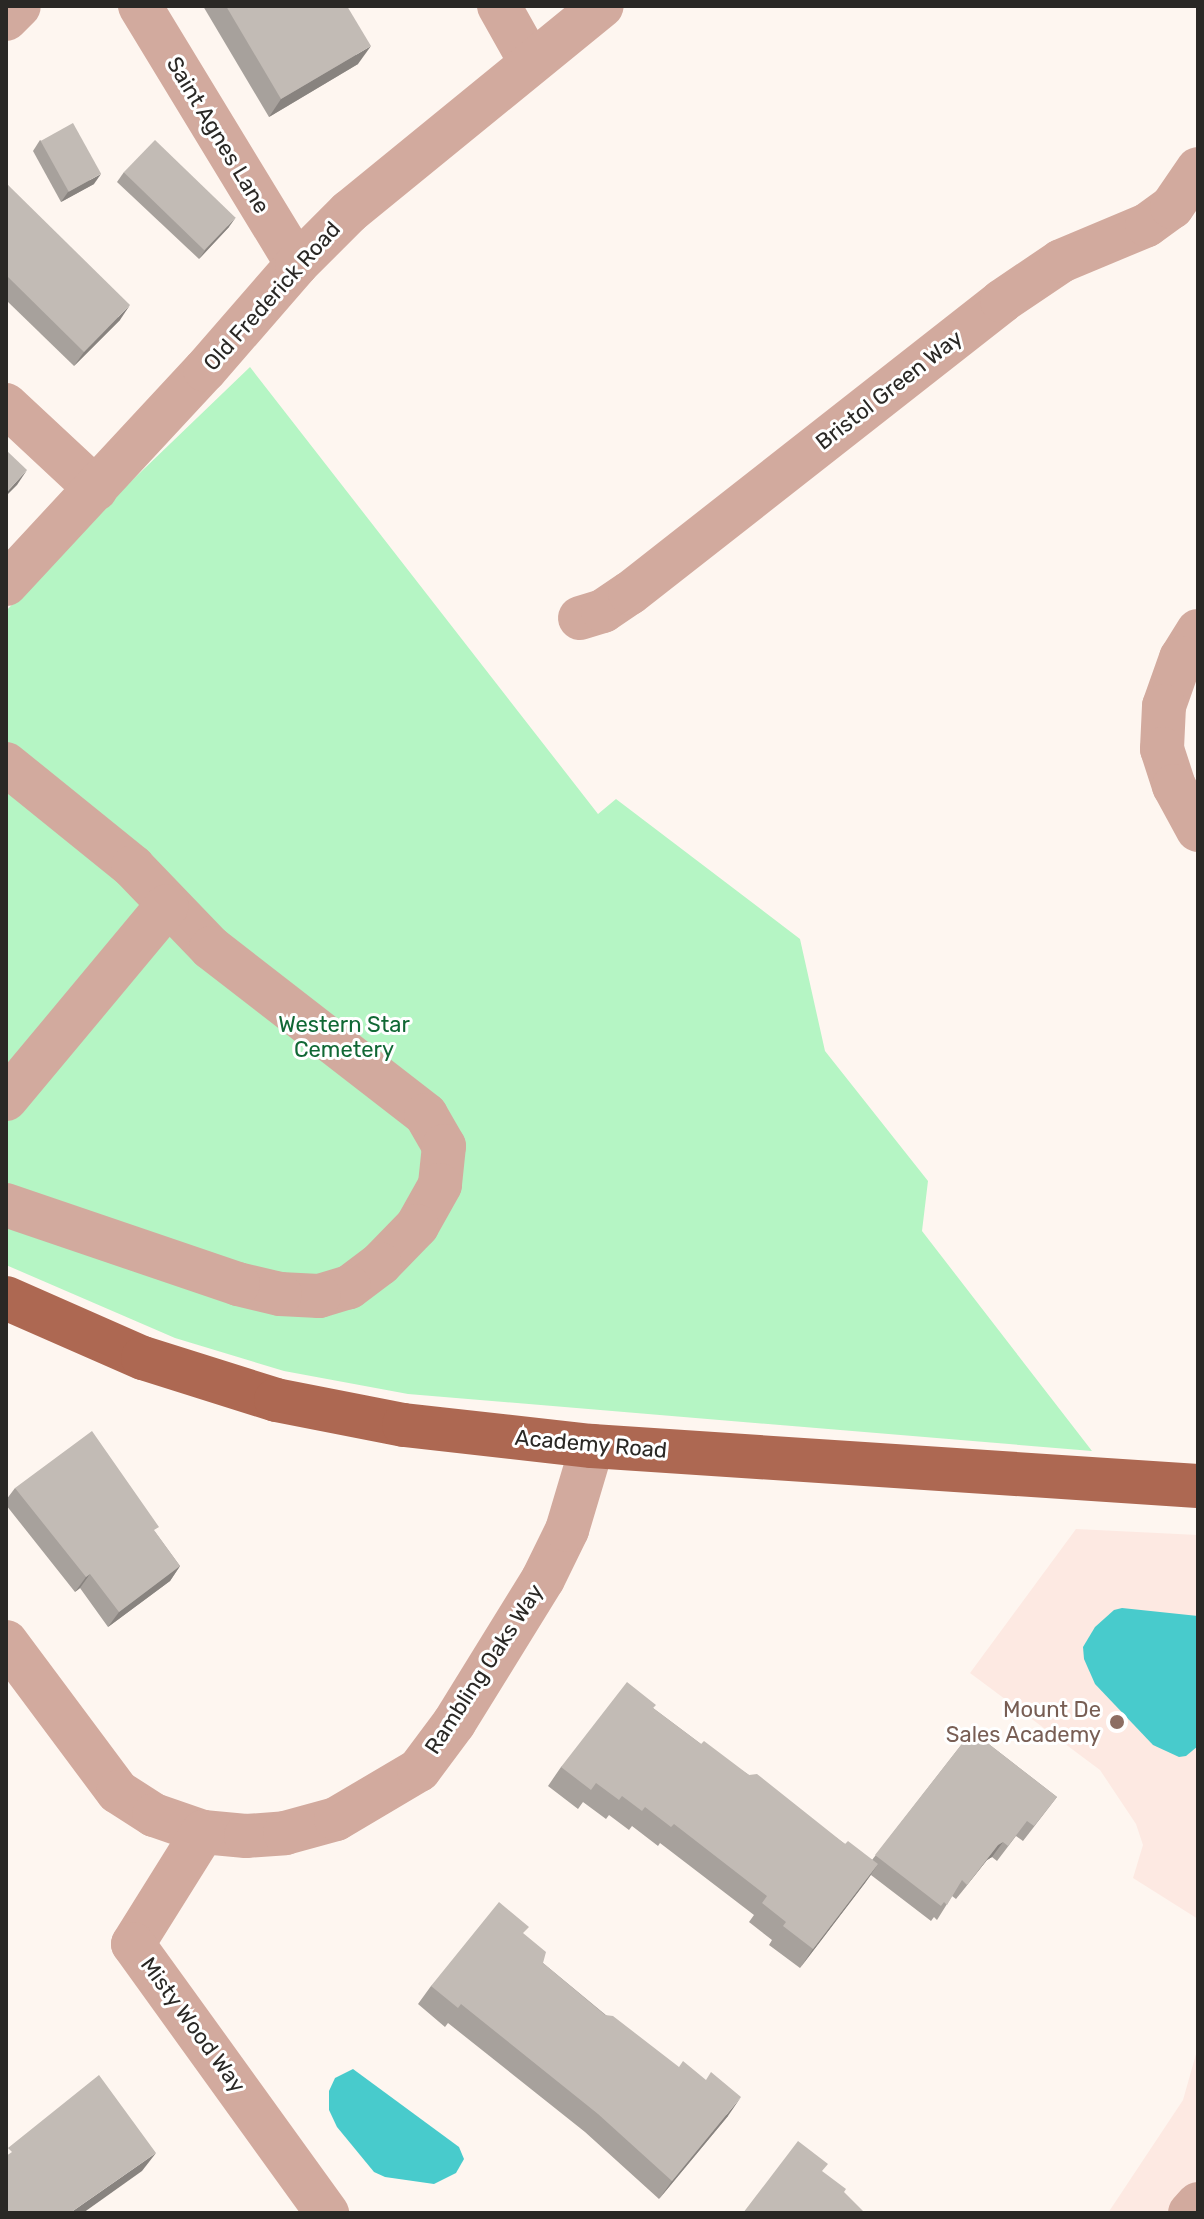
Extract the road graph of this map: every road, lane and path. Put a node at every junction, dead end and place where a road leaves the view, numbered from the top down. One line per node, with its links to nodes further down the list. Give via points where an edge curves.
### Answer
1 (19, 6): 5 (street)
2 (140, 6): 8 (street, Saint Agnes Lane)
3 (499, 6): 6 (street)
4 (602, 6): 6 (street, Old Frederick Road)
5 (6, 19)
6 (531, 63): 8 (street, Old Frederick Road, via 349,212)
7 (1198, 169): 12 (street, Bristol Green Way, via 1172,207 1147,225 1061,261 1002,301 630,593 603,611)
8 (297, 264): 10 (street, Old Frederick Road)
9 (6, 405): 10 (street)
10 (96, 489): 11 (street, Old Frederick Road)
11 (6, 584)
12 (580, 618)
13 (1198, 631): 15 (street, via 1181,658 1164,706 1162,749 1174,786)
14 (6, 764): 16 (street, via 133,867)
15 (1198, 830)
16 (167, 906): 17 (street); 18 (street, via 211,948 426,1115 444,1146 440,1185 417,1226 380,1264 349,1287 319,1296 238,1284)
17 (6, 1099)
18 (6, 1205)
19 (6, 1298): 20 (main road, Academy Road, via 143,1358 276,1400 404,1425)
20 (592, 1446): 21 (main road, Academy Road); 23 (street, Rambling Oaks Way, via 567,1530 543,1579 419,1770 336,1819 285,1833)
21 (1198, 1486)
22 (6, 1642): 23 (street, Rambling Oaks Way, via 118,1792 154,1815)
23 (203, 1832): 25 (street, Misty Wood Way, via 133,1944)
24 (1198, 2204): 26 (street)
25 (327, 2213)
26 (1190, 2213)

